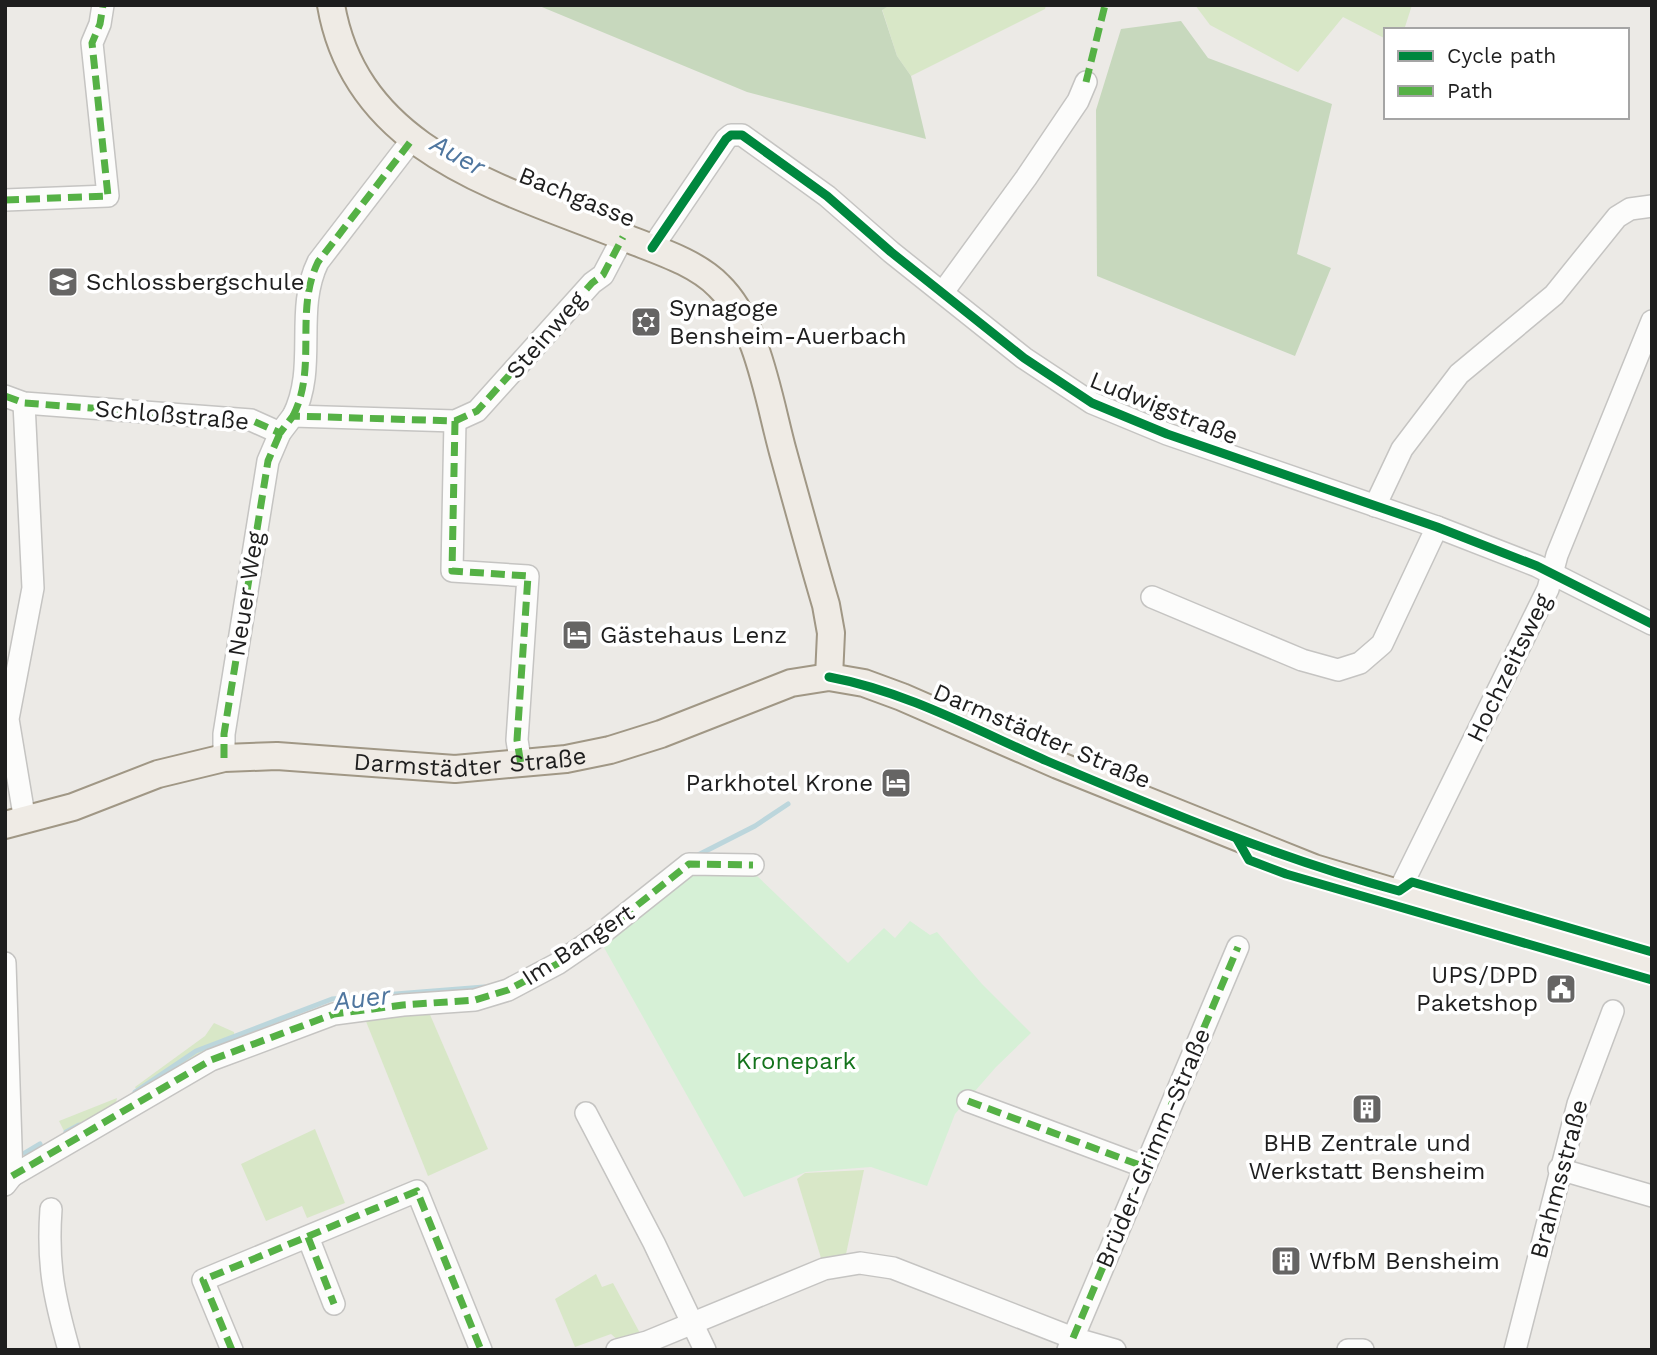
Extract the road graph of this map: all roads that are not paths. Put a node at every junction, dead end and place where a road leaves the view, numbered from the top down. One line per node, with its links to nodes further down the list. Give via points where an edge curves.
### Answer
1 (103, 5): 5 (street, via 92,43 108,197)
2 (331, 5): 4 (main road, Bachgasse, via 336,30 356,75 368,95)
3 (1086, 82): 9 (street, via 1026,178)
4 (411, 141): 7 (main road, Bachgasse, via 476,177); 13 (street, Neuer Weg, via 312,275 306,299 306,375)
5 (5, 200)
6 (1652, 206): 14 (street, via 1630,209 1617,217 1554,295 1459,374 1402,449)
7 (623, 237): 8 (main road, Bachgasse); 12 (street, Steinweg, via 603,275 477,411)
8 (652, 248): 9 (street, Ludwigstraße, via 726,139 737,134 827,195); 19 (main road, Bachgasse, via 719,285 741,315 759,363 826,605)
9 (943, 292): 14 (street, Ludwigstraße, via 1024,358 1092,403)
10 (1651, 326): 16 (street, Hochzeitsweg)
11 (15, 400): 13 (street, Schloßstraße); 22 (street, via 33,588 8,719)
12 (455, 421): 13 (street, Schloßstraße); 21 (street, via 452,571 528,576 517,740)
13 (286, 425): 20 (street, Neuer Weg, via 268,461 224,734)
14 (1375, 506): 15 (street, Ludwigstraße)
15 (1437, 527): 16 (street, Ludwigstraße); 17 (street, via 1382,644 1360,663 1338,670 1302,660)
16 (1553, 574): 18 (street, Ludwigstraße); 24 (street, Hochzeitsweg)
17 (1153, 597)
18 (1652, 624)
19 (830, 677): 21 (main road, Darmstädter Straße, via 777,688 610,750); 24 (main road, Darmstädter Straße, via 902,697 1280,856)
20 (225, 758): 21 (main road, Darmstädter Straße, via 277,756 455,769); 22 (main road, Darmstädter Straße, via 158,774)
21 (521, 765)
22 (15, 823)
23 (753, 865): 33 (street, Im Bangert, via 689,864 601,934 508,990 475,1000 334,1014 211,1060)
24 (1399, 891): 27 (main road, Darmstädter Straße)
25 (1238, 947): 31 (street, Brüder-Grimm-Straße)
26 (5, 963): 33 (street)
27 (1652, 969)
28 (1613, 1011): 32 (street, Brahmsstraße)
29 (968, 1101): 31 (street)
30 (586, 1113): 38 (street)
31 (1145, 1167): 39 (street, Brüder-Grimm-Straße)
32 (1559, 1169): 34 (street); 48 (street, Brahmsstraße)
33 (8, 1181)
34 (1652, 1196)
35 (51, 1209): 40 (street, via 52,1288)
36 (308, 1237): 37 (street); 41 (street, via 203,1280); 42 (street, via 417,1191)
37 (334, 1304)
38 (693, 1322): 39 (street, via 824,1269 868,1263 893,1268); 43 (street); 44 (street)
39 (1071, 1344): 45 (street)
40 (69, 1350)
41 (232, 1350)
42 (481, 1350)
43 (617, 1350)
44 (705, 1350)
45 (1115, 1350)
46 (1348, 1350): 47 (street)
47 (1363, 1350)
48 (1516, 1350)

